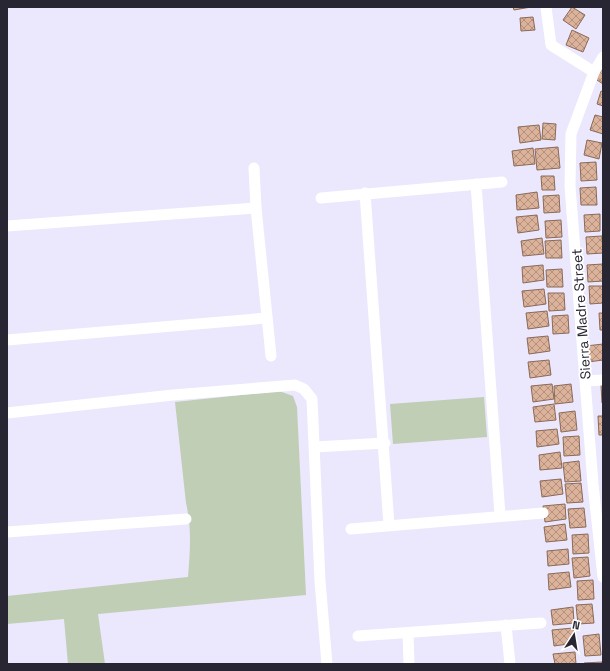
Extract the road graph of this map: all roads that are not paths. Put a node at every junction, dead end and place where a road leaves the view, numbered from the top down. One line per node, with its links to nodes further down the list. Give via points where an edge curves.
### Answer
1 (546, 7): 3 (street, via 551,45)
2 (603, 57): 3 (street, Sierra Madre Street)
3 (594, 72): 15 (street, Sierra Madre Street, via 571,134 570,186)
4 (254, 168): 9 (street)
5 (502, 182): 6 (street)
6 (476, 184): 7 (street); 20 (street)
7 (365, 193): 8 (street); 17 (street)
8 (320, 198)
9 (256, 208): 10 (street); 11 (street)
10 (7, 226)
11 (267, 318): 12 (street); 13 (street)
12 (7, 340)
13 (271, 356)
14 (603, 380): 15 (street)
15 (586, 381): 25 (street, Sierra Madre Street)
16 (7, 413): 18 (street, via 295,385 304,389 312,399)
17 (384, 443): 18 (street); 22 (street)
18 (315, 447): 30 (street, via 320,581)
19 (543, 513): 20 (street)
20 (500, 515): 22 (street)
21 (186, 519): 24 (street)
22 (389, 525): 23 (street)
23 (351, 529)
24 (7, 532)
25 (603, 577)
26 (541, 623): 27 (street)
27 (506, 625): 28 (street); 32 (street)
28 (408, 632): 29 (street); 31 (street)
29 (358, 636)
30 (327, 664)
31 (409, 664)
32 (510, 664)

